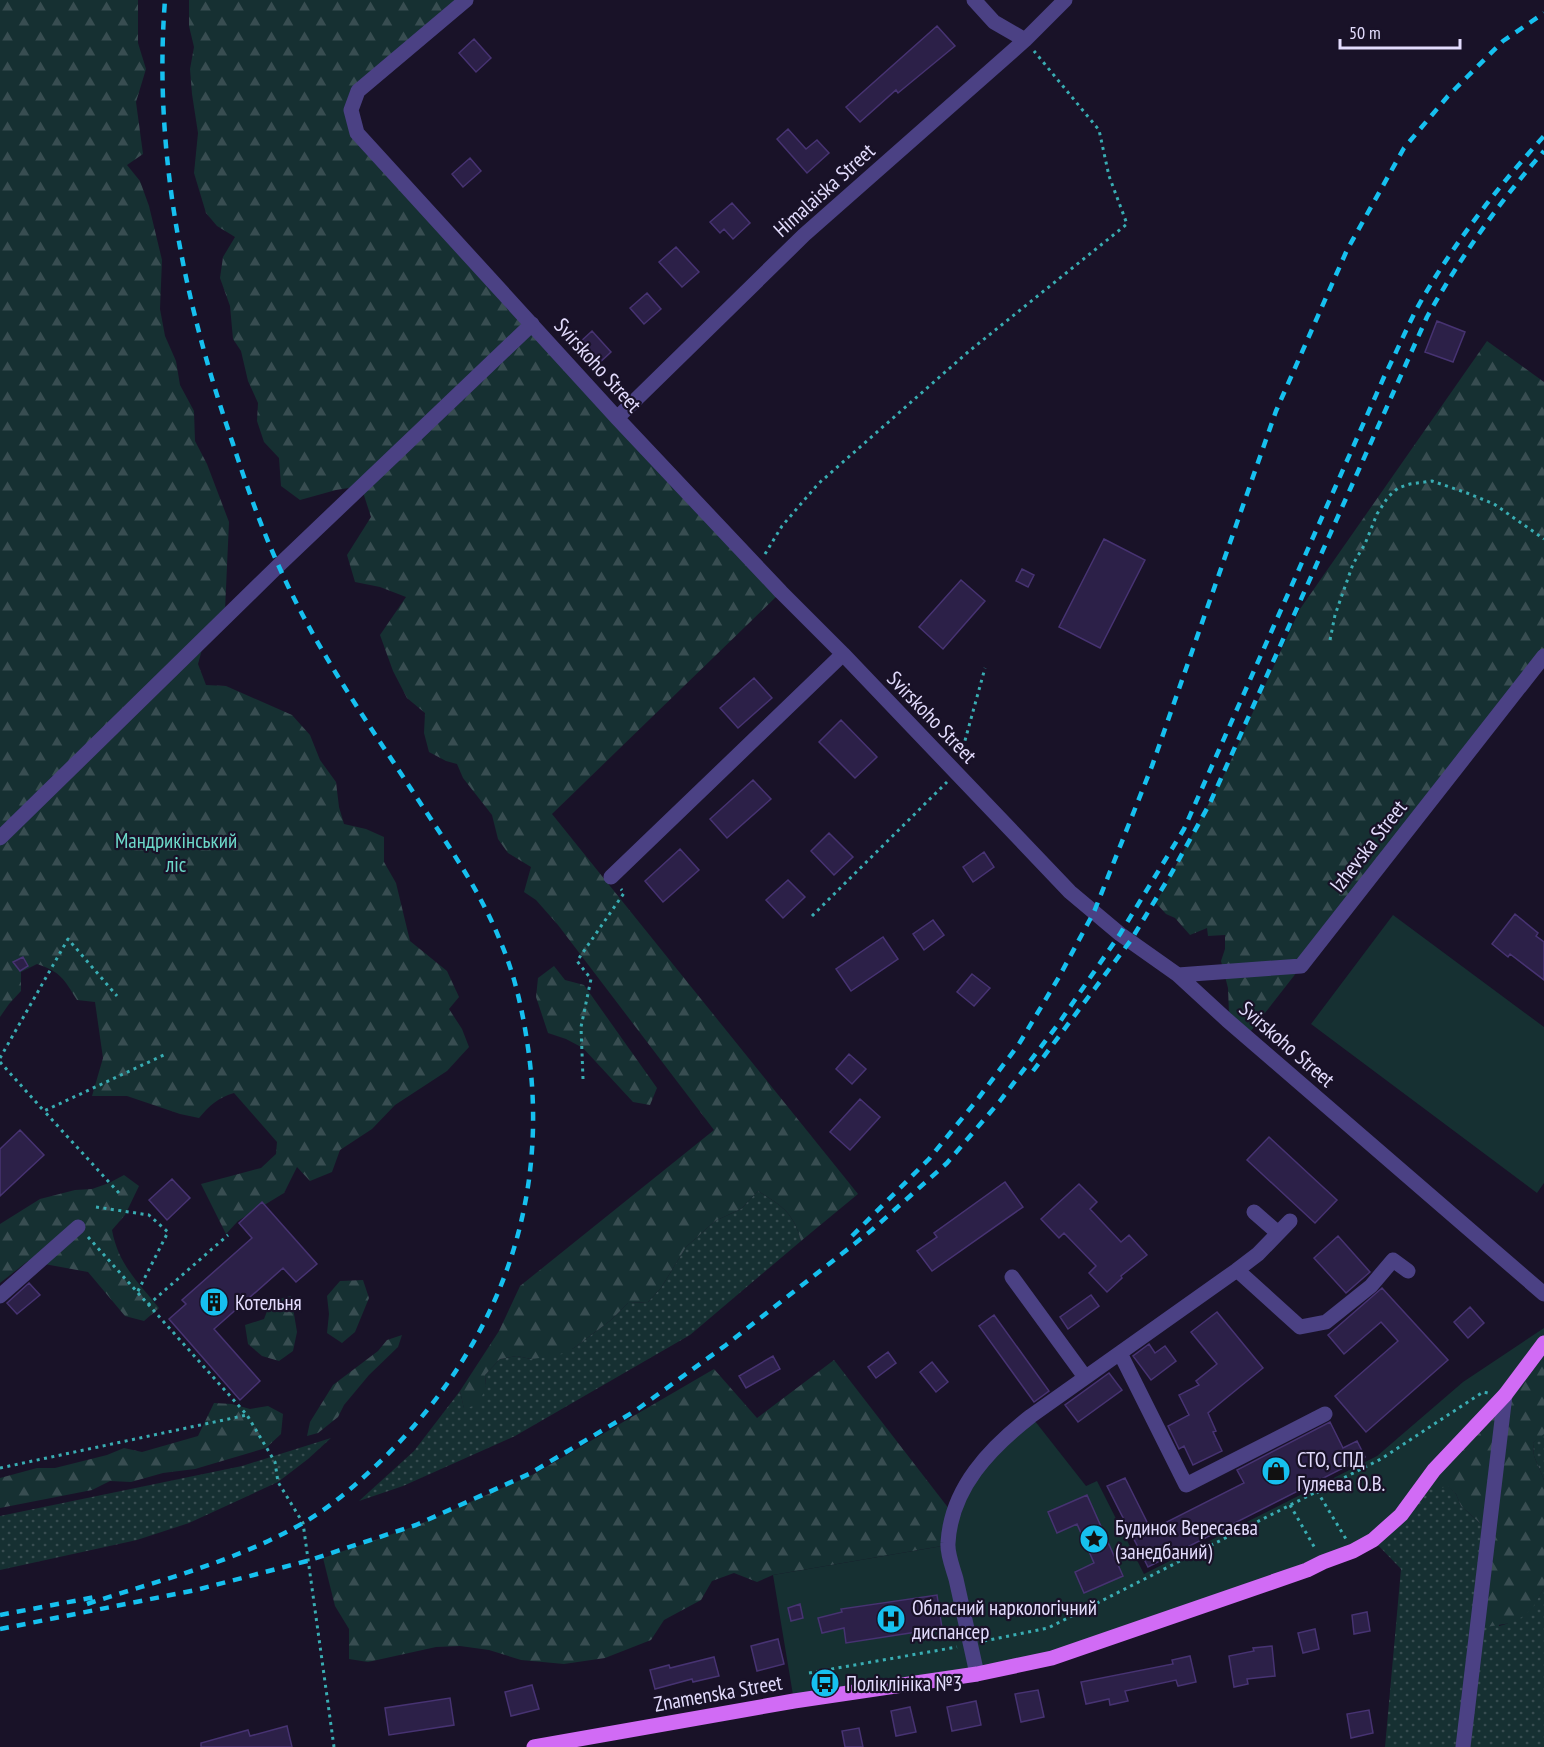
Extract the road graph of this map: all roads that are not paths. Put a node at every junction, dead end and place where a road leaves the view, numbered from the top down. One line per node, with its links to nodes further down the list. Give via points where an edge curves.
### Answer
1 (466, 0): 5 (street, Svirskoho Street, via 358,91 351,110 357,134)
2 (974, 0): 4 (street, via 994,22)
3 (1065, 0): 4 (street, Himalaiska Street)
4 (1025, 40): 6 (street, Himalaiska Street, via 804,236)
5 (532, 324): 6 (street, Svirskoho Street); 9 (street)
6 (617, 418): 7 (street, Svirskoho Street)
7 (843, 654): 10 (street); 11 (street, Svirskoho Street, via 1070,892)
8 (1544, 656): 11 (street, Izhevska Street, via 1301,966)
9 (0, 838)
10 (611, 877)
11 (1178, 975): 19 (street, Svirskoho Street)
12 (1254, 1212): 15 (street)
13 (1290, 1221): 15 (street)
14 (78, 1227): 20 (street)
15 (1278, 1233): 16 (street)
16 (1237, 1270): 17 (street, via 1300,1327 1326,1322 1371,1286 1394,1260); 22 (street)
17 (1408, 1271)
18 (1012, 1277): 23 (street)
19 (1544, 1294)
20 (0, 1296)
21 (1544, 1343): 24 (main road, Znamenska Street)
22 (1120, 1353): 23 (street); 25 (street, via 1186,1485)
23 (1085, 1377): 26 (street, via 1002,1439 980,1462 959,1497 948,1545)
24 (1505, 1395): 26 (main road, Znamenska Street, via 1434,1470 1401,1515 1373,1540 1353,1551 1052,1658); 28 (street)
25 (1325, 1414)
26 (977, 1674): 27 (main road, Znamenska Street, via 794,1701)
27 (534, 1747)
28 (1463, 1747)

